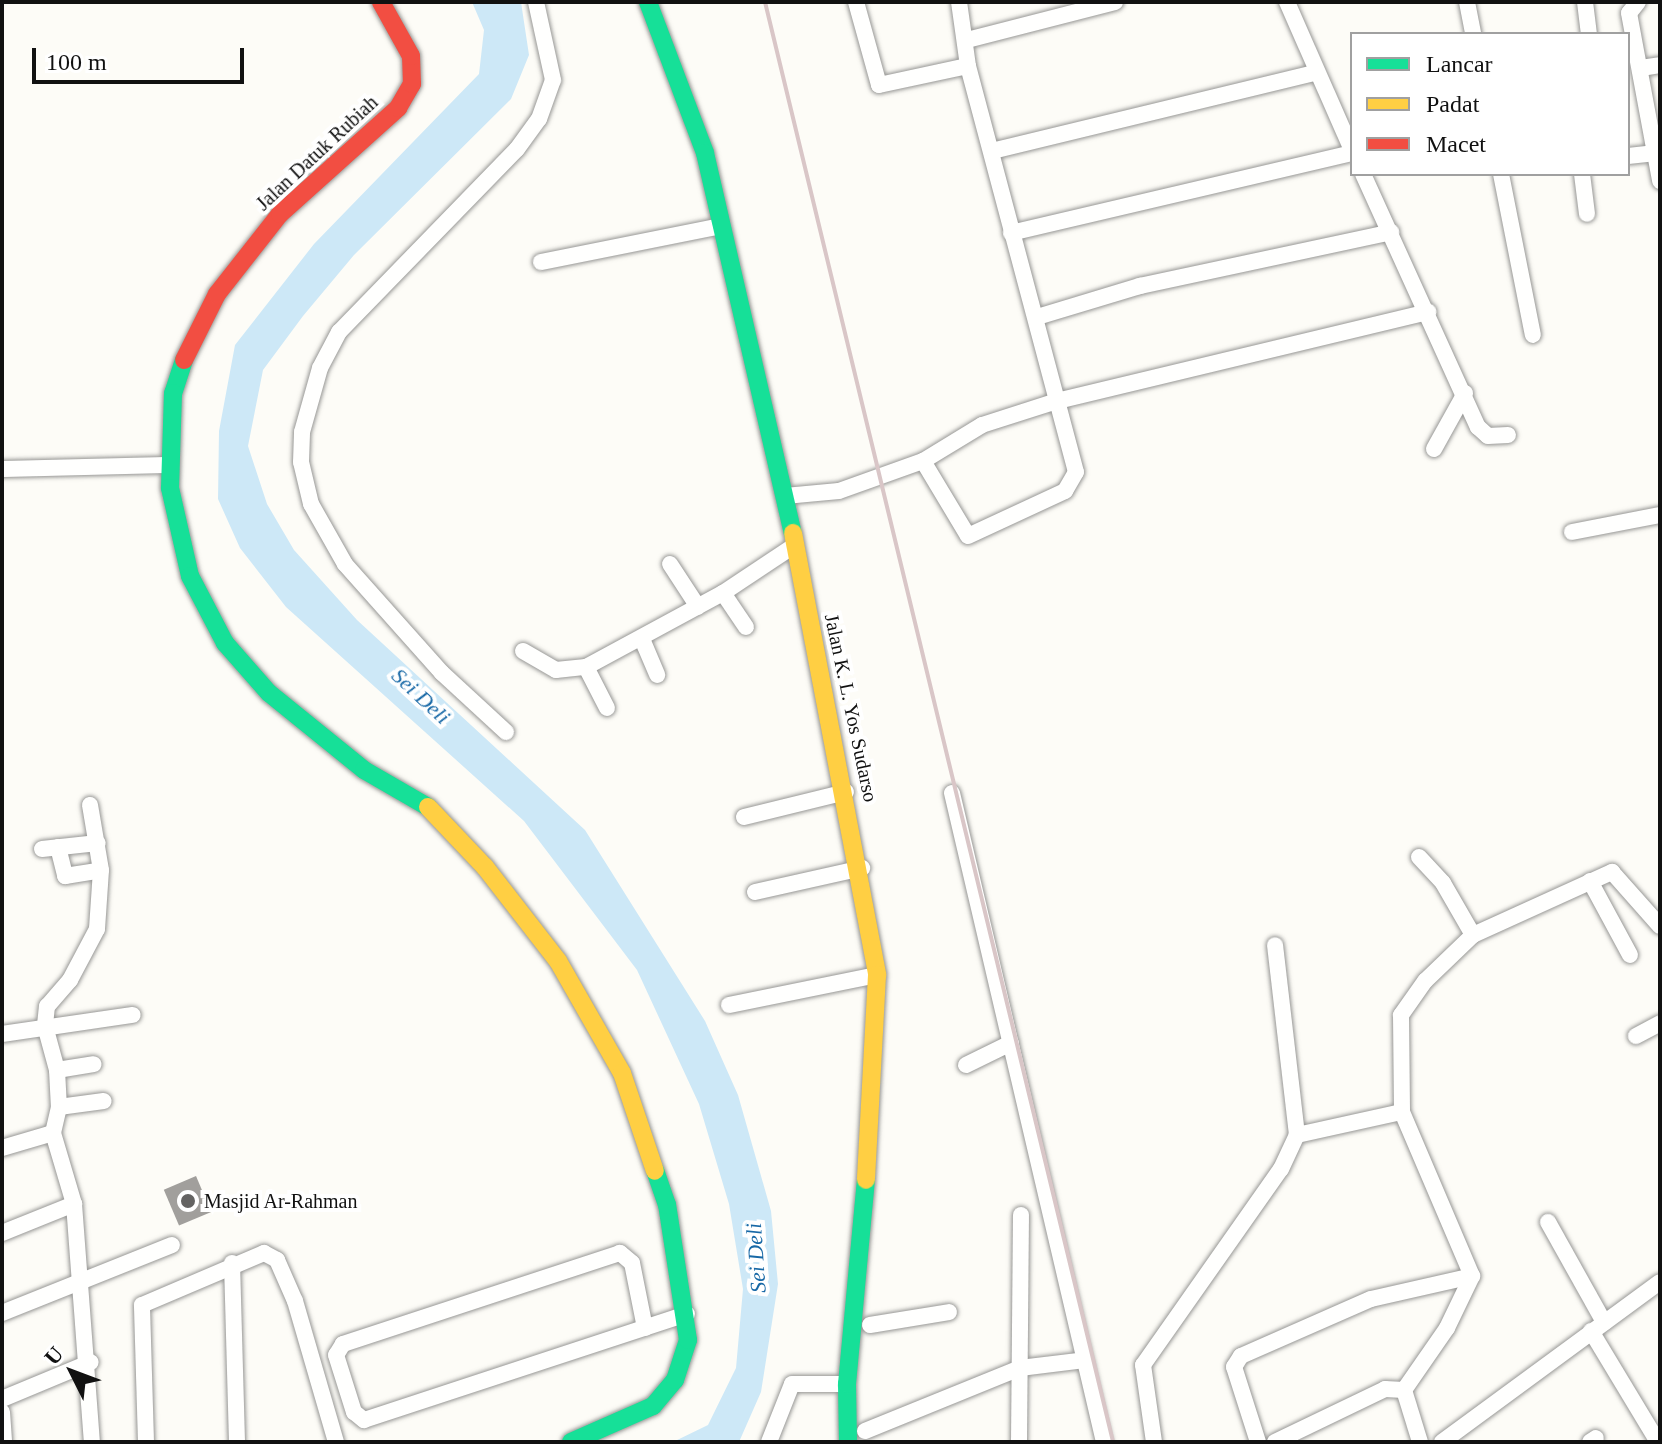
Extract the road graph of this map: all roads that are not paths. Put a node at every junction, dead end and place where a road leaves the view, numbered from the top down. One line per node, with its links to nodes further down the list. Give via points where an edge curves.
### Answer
1 (381, 2): 46 (main road, Jalan Datuk Rubiah, via 411,56 412,84 398,108 280,214 217,294 190,342 173,393)
2 (536, 2): 63 (street, via 553,80 539,119 517,149 339,332 320,368 302,432 301,462 311,504 345,564 442,673)
3 (648, 2): 34 (main road, Jalan K. L. Yos Sudarso, via 689,99)
4 (667, 2): 18 (main road)
5 (856, 2): 20 (street, via 879,85)
6 (959, 2): 17 (street)
7 (1115, 2): 12 (street)
8 (1287, 2): 22 (street)
9 (1467, 2): 13 (street)
10 (1585, 2): 14 (street)
11 (1638, 2): 15 (street, via 1629,13)
12 (1080, 5): 17 (street)
13 (1473, 32)
14 (1589, 32)
15 (1630, 32)
16 (1630, 34): 21 (street)
17 (967, 40): 20 (street)
18 (691, 56)
19 (1660, 65): 21 (street)
20 (968, 66): 25 (street)
21 (1641, 68): 27 (street)
22 (1315, 73): 24 (street); 25 (street)
23 (712, 112): 48 (main road, Jalan K. L. Yos Sudarso)
24 (1350, 148)
25 (992, 151): 36 (street)
26 (1350, 152): 36 (street)
27 (1656, 153): 28 (street); 32 (street)
28 (1630, 156)
29 (1364, 176): 35 (street)
30 (1501, 176): 40 (street)
31 (1582, 176): 33 (street)
32 (1660, 181)
33 (1587, 214)
34 (721, 226): 37 (street); 49 (main road, Jalan K. L. Yos Sudarso)
35 (1391, 232): 38 (street); 39 (street, via 1140,286)
36 (1011, 233): 39 (street)
37 (541, 262)
38 (1429, 312): 41 (street); 42 (street)
39 (1037, 317): 42 (street)
40 (1533, 335)
41 (1465, 393): 43 (street, via 1482,433); 44 (street)
42 (1057, 401): 45 (street, via 982,425); 45 (street, via 1073,452 1073,483 976,536 958,528)
43 (1508, 435)
44 (1434, 449)
45 (923, 461): 48 (street, via 839,491)
46 (168, 465): 47 (street); 109 (main road, Jalan Datuk Rubiah, via 190,576 225,643 298,718 364,770 424,803 485,867 589,1010 650,1147)
47 (2, 469)
48 (804, 491): 49 (street); 61 (main road, Jalan K. L. Yos Sudarso)
49 (785, 496): 52 (main road, Jalan K. L. Yos Sudarso)
50 (1660, 515): 51 (street)
51 (1572, 532)
52 (795, 545): 54 (street); 64 (main road, Jalan K. L. Yos Sudarso)
53 (670, 564): 55 (street)
54 (723, 593): 55 (street); 56 (street)
55 (698, 607): 57 (street)
56 (746, 627)
57 (642, 639): 59 (street); 60 (street)
58 (523, 651): 59 (street, via 556,670)
59 (586, 667): 62 (street)
60 (657, 675)
61 (847, 704)
62 (607, 708)
63 (506, 732)
64 (846, 792): 67 (street); 70 (main road, Jalan K. L. Yos Sudarso)
65 (952, 793): 86 (street)
66 (90, 805): 68 (street)
67 (744, 817)
68 (98, 843): 71 (street); 71 (street, via 50,848 65,876)
69 (1419, 857): 76 (street, via 1443,883)
70 (874, 867): 73 (street); 79 (main road, Jalan K. L. Yos Sudarso)
71 (101, 870): 83 (street, via 97,929 70,980 47,1006)
72 (1590, 881): 74 (street, via 1612,872 1621,876); 76 (street); 78 (street)
73 (755, 892)
74 (1660, 926)
75 (890, 929): 87 (main road)
76 (1473, 935): 93 (street, via 1418,989 1401,1015)
77 (1275, 945): 96 (street)
78 (1630, 955)
79 (877, 975): 80 (street); 116 (main road, Jalan K. L. Yos Sudarso, via 876,1081)
80 (729, 1005)
81 (133, 1015): 83 (street)
82 (1660, 1023): 85 (street)
83 (45, 1026): 84 (street); 90 (street)
84 (2, 1034)
85 (1636, 1036)
86 (1011, 1043): 89 (street); 113 (street)
87 (894, 1053)
88 (94, 1064): 90 (street)
89 (966, 1065)
90 (57, 1070): 92 (street)
91 (104, 1101): 92 (street)
92 (59, 1107): 95 (street)
93 (1402, 1112): 96 (street); 104 (street)
94 (890, 1126): 110 (main road)
95 (53, 1133): 97 (street); 98 (street)
96 (1297, 1135): 132 (street, via 1281,1169 1143,1365 1141,1383)
97 (2, 1148)
98 (74, 1204): 101 (street); 105 (street)
99 (1021, 1215): 115 (street)
100 (1548, 1222): 111 (street)
101 (2, 1233)
102 (172, 1245): 105 (street)
103 (232, 1263): 124 (street, via 140,1308); 125 (street); 126 (street, via 264,1253 277,1260 310,1346)
104 (1472, 1276): 117 (street, via 1447,1328); 133 (street, via 1381,1295 1241,1356 1234,1367)
105 (81, 1282): 108 (street); 114 (street)
106 (1660, 1282): 111 (street)
107 (949, 1312): 110 (street)
108 (2, 1313)
109 (687, 1314): 112 (street); 127 (main road, Jalan Datuk Rubiah, via 683,1363 664,1395 635,1418)
110 (870, 1325): 121 (main road)
111 (1598, 1327): 120 (street); 136 (street)
112 (645, 1328): 112 (street, via 364,1420 354,1412 336,1355 343,1344 620,1253 632,1263)
113 (1085, 1360): 115 (street); 131 (street)
114 (91, 1362): 118 (street); 123 (street)
115 (1020, 1368): 121 (street); 130 (street)
116 (847, 1384): 128 (street, via 792,1384); 129 (main road, Jalan K. L. Yos Sudarso)
117 (1404, 1390): 134 (street, via 1385,1389); 135 (street)
118 (2, 1399)
119 (2, 1412): 122 (street)
120 (1654, 1417): 137 (street)
121 (865, 1436)
122 (4, 1442)
123 (92, 1442)
124 (146, 1442)
125 (237, 1442)
126 (336, 1442)
127 (571, 1442)
128 (769, 1442)
129 (848, 1442)
130 (1019, 1442)
131 (1104, 1442)
132 (1154, 1442)
133 (1258, 1442)
134 (1275, 1442)
135 (1420, 1442)
136 (1442, 1442)
137 (1658, 1442)

